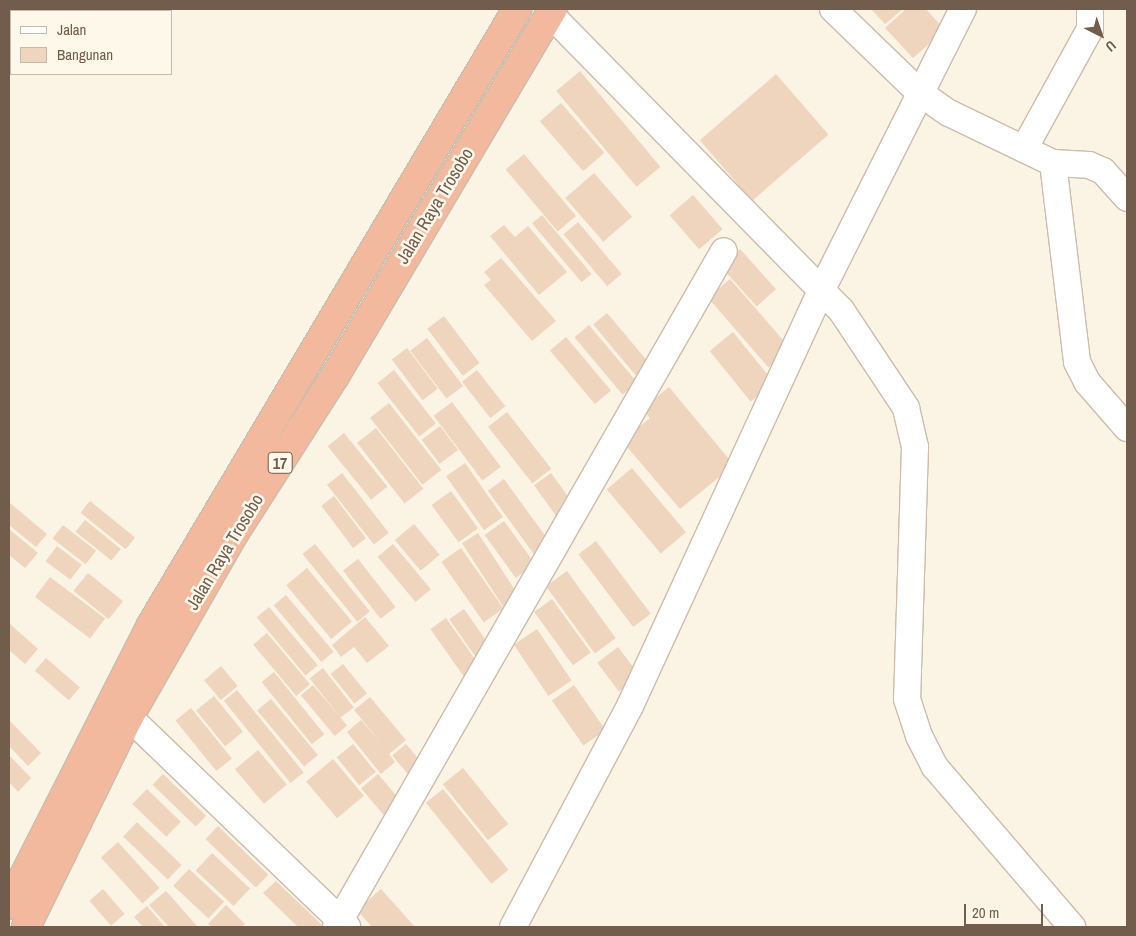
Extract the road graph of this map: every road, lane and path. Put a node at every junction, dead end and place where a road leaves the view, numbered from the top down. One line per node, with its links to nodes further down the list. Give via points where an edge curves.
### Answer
1 (517, 9): 14 (highway, Jalan Raya Trosobo / 17, via 151,625)
2 (833, 9): 6 (street)
3 (963, 9): 6 (street)
4 (1090, 9): 7 (street, via 1090,29)
5 (551, 11): 11 (street); 13 (highway, Jalan Raya Trosobo / 17, via 335,376 234,534)
6 (932, 102): 7 (street); 11 (street)
7 (1024, 149): 8 (street)
8 (1053, 163): 9 (street, via 1090,165 1103,171); 12 (street, via 1077,362 1087,382)
9 (1127, 198)
10 (724, 251): 16 (street)
11 (829, 298): 19 (street, via 630,706); 20 (street, via 906,408 915,447 908,699 919,736 934,767)
12 (1127, 428)
13 (129, 717): 16 (street); 18 (highway, Jalan Raya Trosobo / 17)
14 (9, 905)
15 (9, 920): 17 (highway)
16 (341, 925)
17 (15, 927)
18 (26, 927)
19 (513, 927)
20 (1072, 927)

